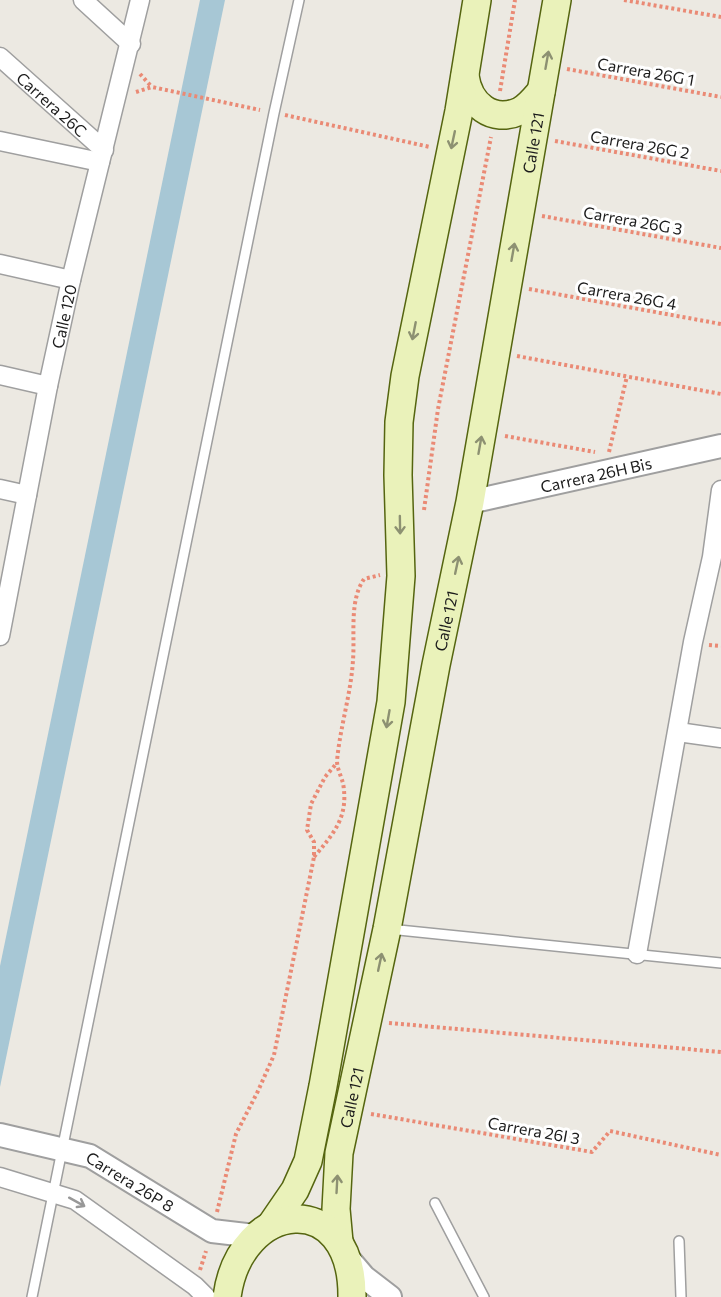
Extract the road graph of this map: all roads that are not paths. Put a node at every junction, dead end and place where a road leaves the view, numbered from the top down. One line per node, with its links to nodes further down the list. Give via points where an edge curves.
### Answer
1 (83, 0): 6 (street)
2 (140, 0): 6 (street, Calle 120)
3 (299, 0): 29 (lane)
4 (477, 0): 8 (main road, Calle 121)
5 (557, 0): 9 (main road, Calle 121, one-way to 5)
6 (130, 44): 11 (street, Calle 120)
7 (0, 57): 11 (street, Carrera 26C)
8 (465, 76): 9 (main road, via 474,101 483,110 496,114 522,110); 33 (main road, Calle 121, one-way to 33, via 399,422 401,576 392,702 308,1161 295,1190)
9 (541, 91): 20 (main road, Calle 121, one-way to 9)
10 (0, 141): 11 (street)
11 (102, 156): 13 (street, Calle 120)
12 (0, 264): 13 (street)
13 (71, 280): 15 (street, Calle 120)
14 (0, 375): 15 (street)
15 (48, 386): 19 (street, Calle 120)
16 (721, 446): 20 (street, Carrera 26H Bis)
17 (0, 489): 19 (street)
18 (721, 490): 23 (street)
19 (27, 495): 21 (street, Calle 120)
20 (470, 502): 25 (main road, Calle 121, one-way to 20)
21 (4, 600): 22 (street, Calle 120)
22 (0, 636)
23 (678, 732): 24 (street); 26 (street)
24 (721, 738)
25 (387, 929): 26 (lane); 35 (main road, Calle 121, one-way to 25, via 336,1209 339,1153)
26 (637, 954): 27 (lane)
27 (721, 963)
28 (3, 1136): 29 (street, Carrera 26P 8)
29 (63, 1150): 31 (lane); 33 (street, Carrera 26P 8, via 90,1156 212,1232)
30 (1, 1177): 31 (street)
31 (54, 1193): 36 (street, one-way to 36, via 75,1200); 37 (lane)
32 (435, 1203): 41 (lane)
33 (263, 1230): 35 (main road, via 287,1219 310,1220 329,1230); 38 (main road, Calle 121, via 244,1251)
34 (680, 1241): 42 (lane)
35 (343, 1250): 39 (main road, Calle 121); 40 (street, via 364,1277)
36 (201, 1291)
37 (32, 1297)
38 (227, 1297)
39 (352, 1297)
40 (390, 1297)
41 (484, 1297)
42 (681, 1297)

